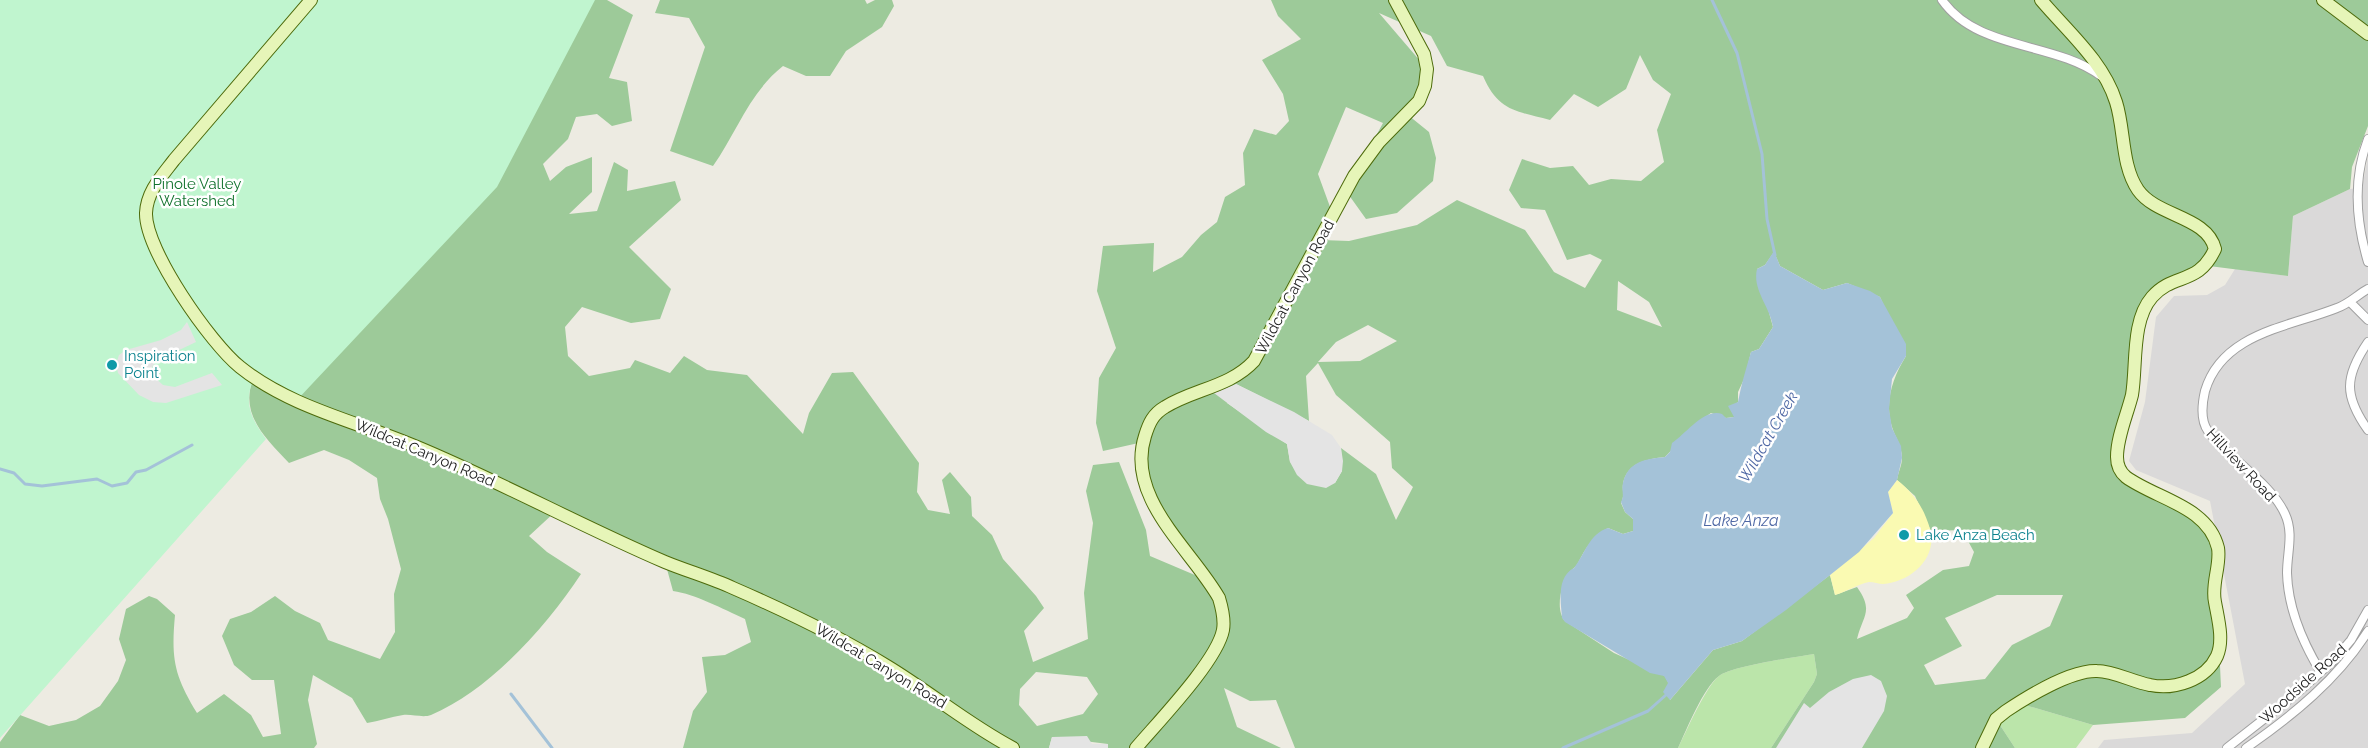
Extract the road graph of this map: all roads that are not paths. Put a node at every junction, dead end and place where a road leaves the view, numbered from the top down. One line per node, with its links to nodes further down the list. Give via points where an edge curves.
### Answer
1 (311, 0): 18 (street, Wildcat Canyon Road, via 174,160 149,198 147,226 152,242 198,318 226,355 254,378 284,394 416,446 665,562 732,587 819,627)
2 (1395, 0): 19 (street, Wildcat Canyon Road, via 1424,54 1427,69 1419,101 1379,142 1354,176 1254,361 1233,378 1166,406 1149,423 1141,461 1149,494 1219,598 1223,630 1211,656)
3 (1942, 0): 7 (street, via 1975,29 2064,57)
4 (2041, 0): 7 (street, via 2094,59)
5 (2323, 0): 6 (street)
6 (2368, 34)
7 (2107, 80): 20 (street, via 2117,105 2129,169 2139,191 2154,205 2209,235 2216,249 2201,271 2163,288 2144,311 2117,455 2122,474 2186,508 2206,525 2214,538 2218,555 2214,597 2220,630 2217,656 2197,677 2166,687 2097,671 2073,675 1996,719)
8 (2368, 139): 9 (street, via 2358,170 2357,198)
9 (2368, 262)
10 (2368, 289): 11 (street, Hillview Road)
11 (2350, 302): 12 (street); 17 (street, Hillview Road, via 2277,328 2231,350 2208,380 2202,403 2205,426 2217,443 2272,496 2285,514 2290,532 2290,599 2301,634)
12 (2366, 318)
13 (2368, 342): 14 (street, via 2350,387 2354,410)
14 (2368, 430)
15 (2368, 610): 17 (street, Woodside Road, via 2344,649)
16 (2368, 631): 22 (street, Woodside Road, via 2331,678)
17 (2320, 671): 21 (street, Woodside Road)
18 (1013, 748)
19 (1136, 748)
20 (1982, 748)
21 (2227, 748)
22 (2246, 748)

